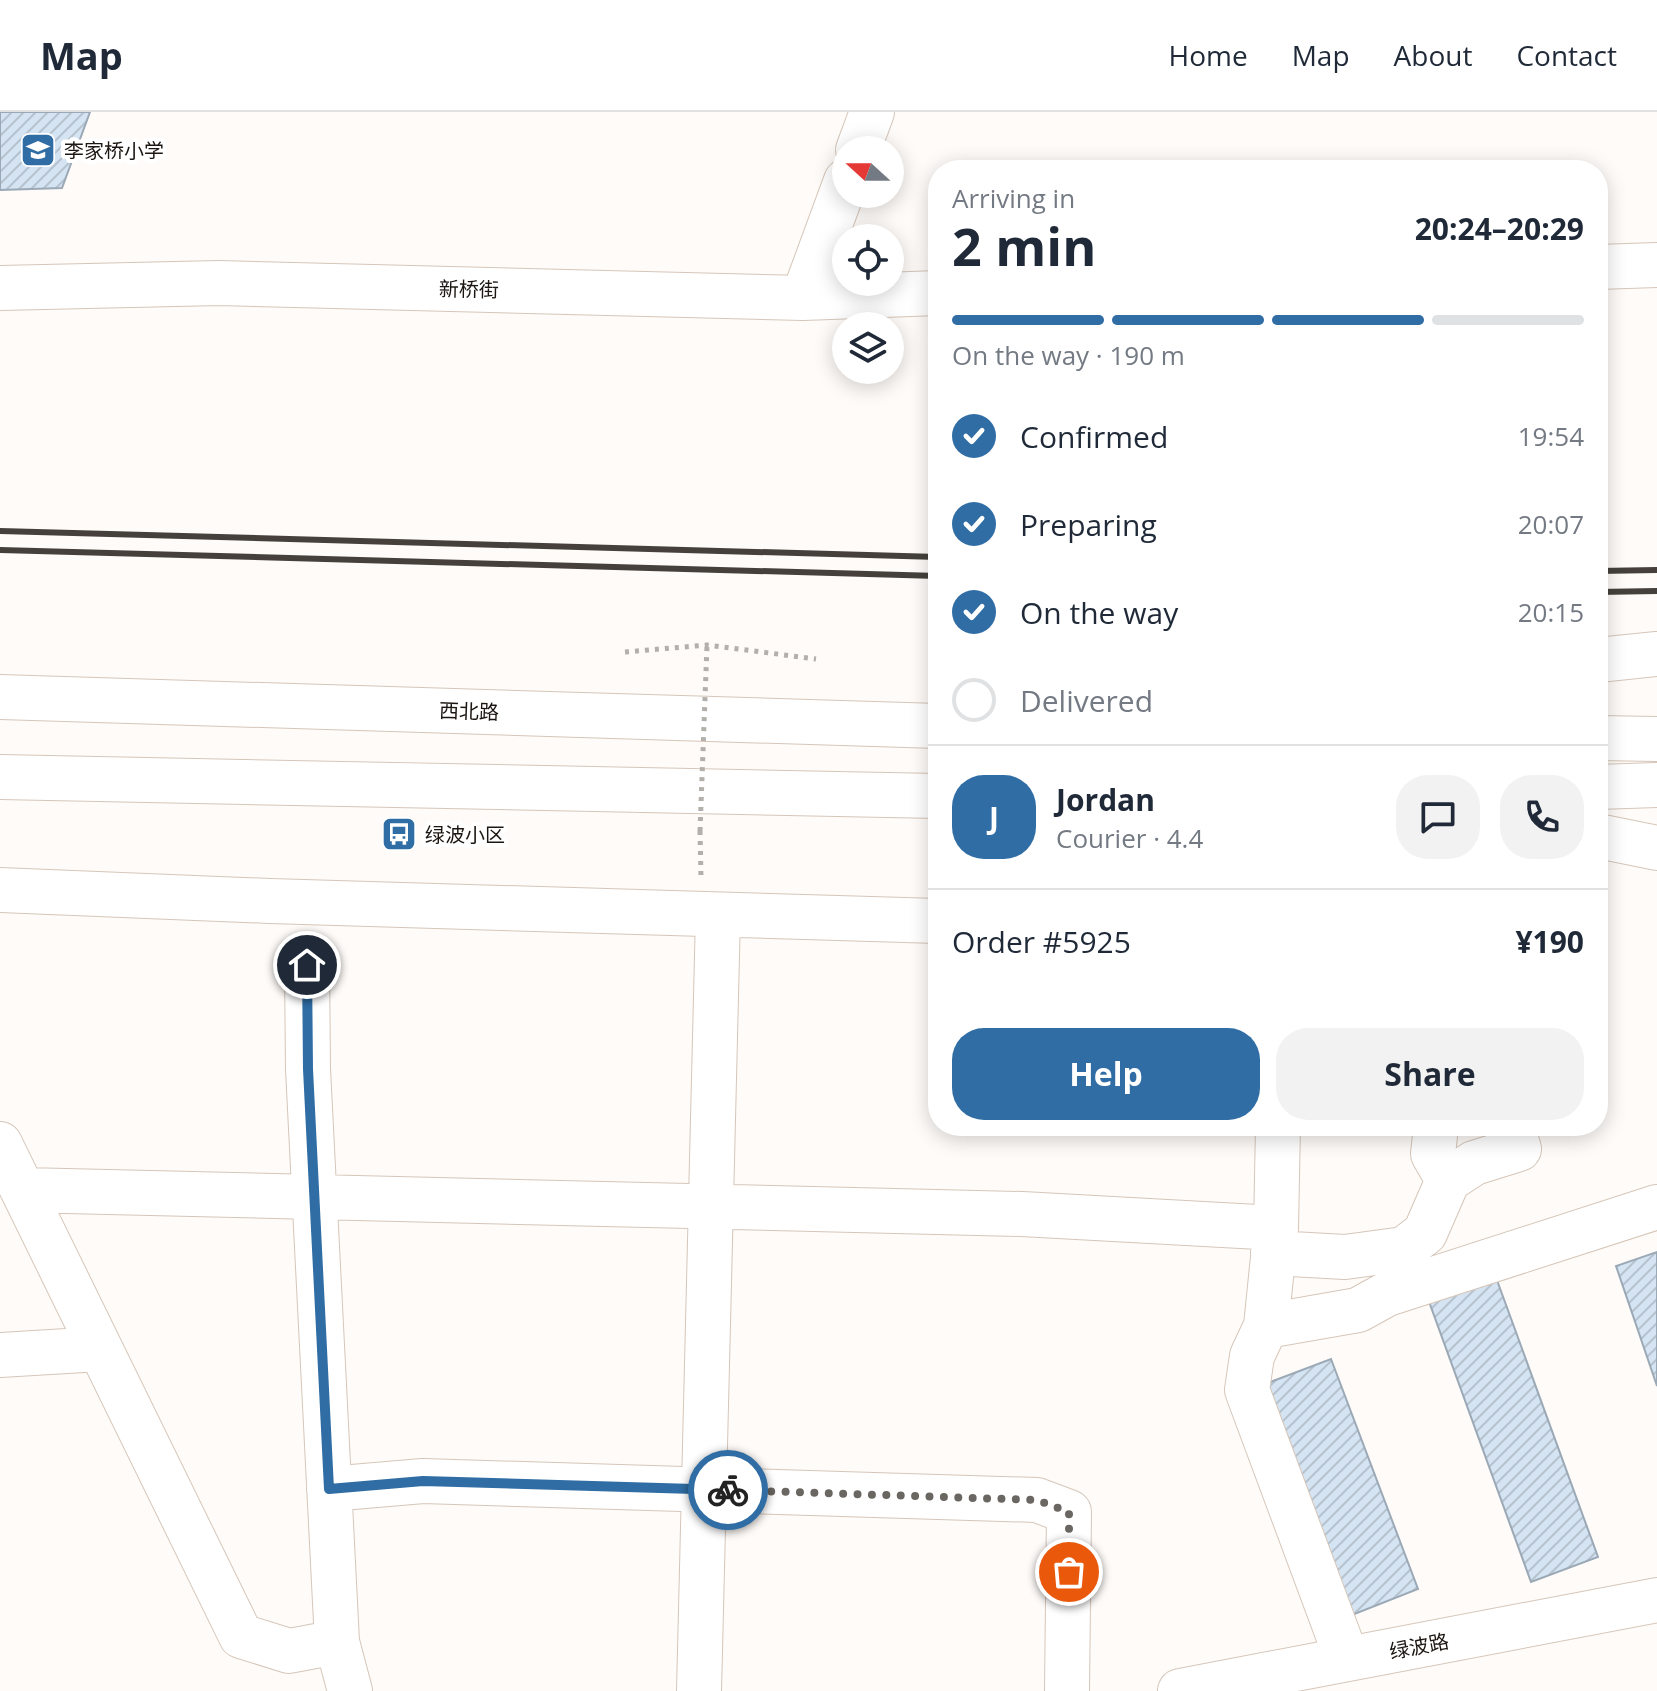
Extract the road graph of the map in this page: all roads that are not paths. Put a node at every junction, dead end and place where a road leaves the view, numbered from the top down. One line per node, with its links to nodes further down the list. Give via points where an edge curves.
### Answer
1 (872, 112): 2 (main road)
2 (863, 136)
3 (836, 208): 8 (main road)
4 (1657, 265): 5 (main road)
5 (1608, 267)
6 (0, 288): 8 (main road, 新桥街, via 219,283)
7 (928, 293): 8 (main road, 新桥街)
8 (803, 298)
9 (1657, 654): 10 (main road)
10 (1608, 659)
11 (0, 697): 12 (main road, 西北路)
12 (928, 726)
13 (1608, 738): 14 (main road)
14 (1657, 739)
15 (0, 777): 18 (main road)
16 (1657, 785): 17 (main road)
17 (1608, 787)
18 (928, 796)
19 (1608, 838): 20 (main road)
20 (1657, 848)
21 (0, 890): 22 (main road)
22 (710, 896): 23 (main road); 32 (main road)
23 (928, 920)
24 (307, 965): 31 (main road)
25 (1278, 1136): 34 (main road)
26 (1435, 1136): 29 (main road, via 1433,1154)
27 (1515, 1136): 29 (main road, via 1519,1149 1474,1163)
28 (0, 1144): 30 (main road)
29 (1448, 1180): 34 (main road, via 1425,1233 1404,1249 1345,1257)
30 (23, 1190): 31 (main road); 36 (main road)
31 (314, 1198): 32 (main road); 38 (main road)
32 (711, 1207): 34 (main road, via 1022,1214); 39 (main road)
33 (1657, 1207): 35 (main road, via 1387,1294 1358,1310)
34 (1274, 1241): 35 (main road)
35 (1266, 1326): 42 (main road, via 1252,1356 1247,1390)
36 (100, 1349): 37 (main road); 41 (main road, via 241,1636 289,1651)
37 (0, 1355)
38 (329, 1489): 39 (main road, via 423,1481); 41 (main road)
39 (704, 1490): 44 (main road); 45 (main road, via 1037,1500 1069,1512)
40 (1657, 1600): 42 (main road, 绿波路)
41 (337, 1642): 43 (main road)
42 (1347, 1659): 46 (main road, 绿波路)
43 (350, 1691)
44 (699, 1691)
45 (1067, 1691)
46 (1180, 1691)

